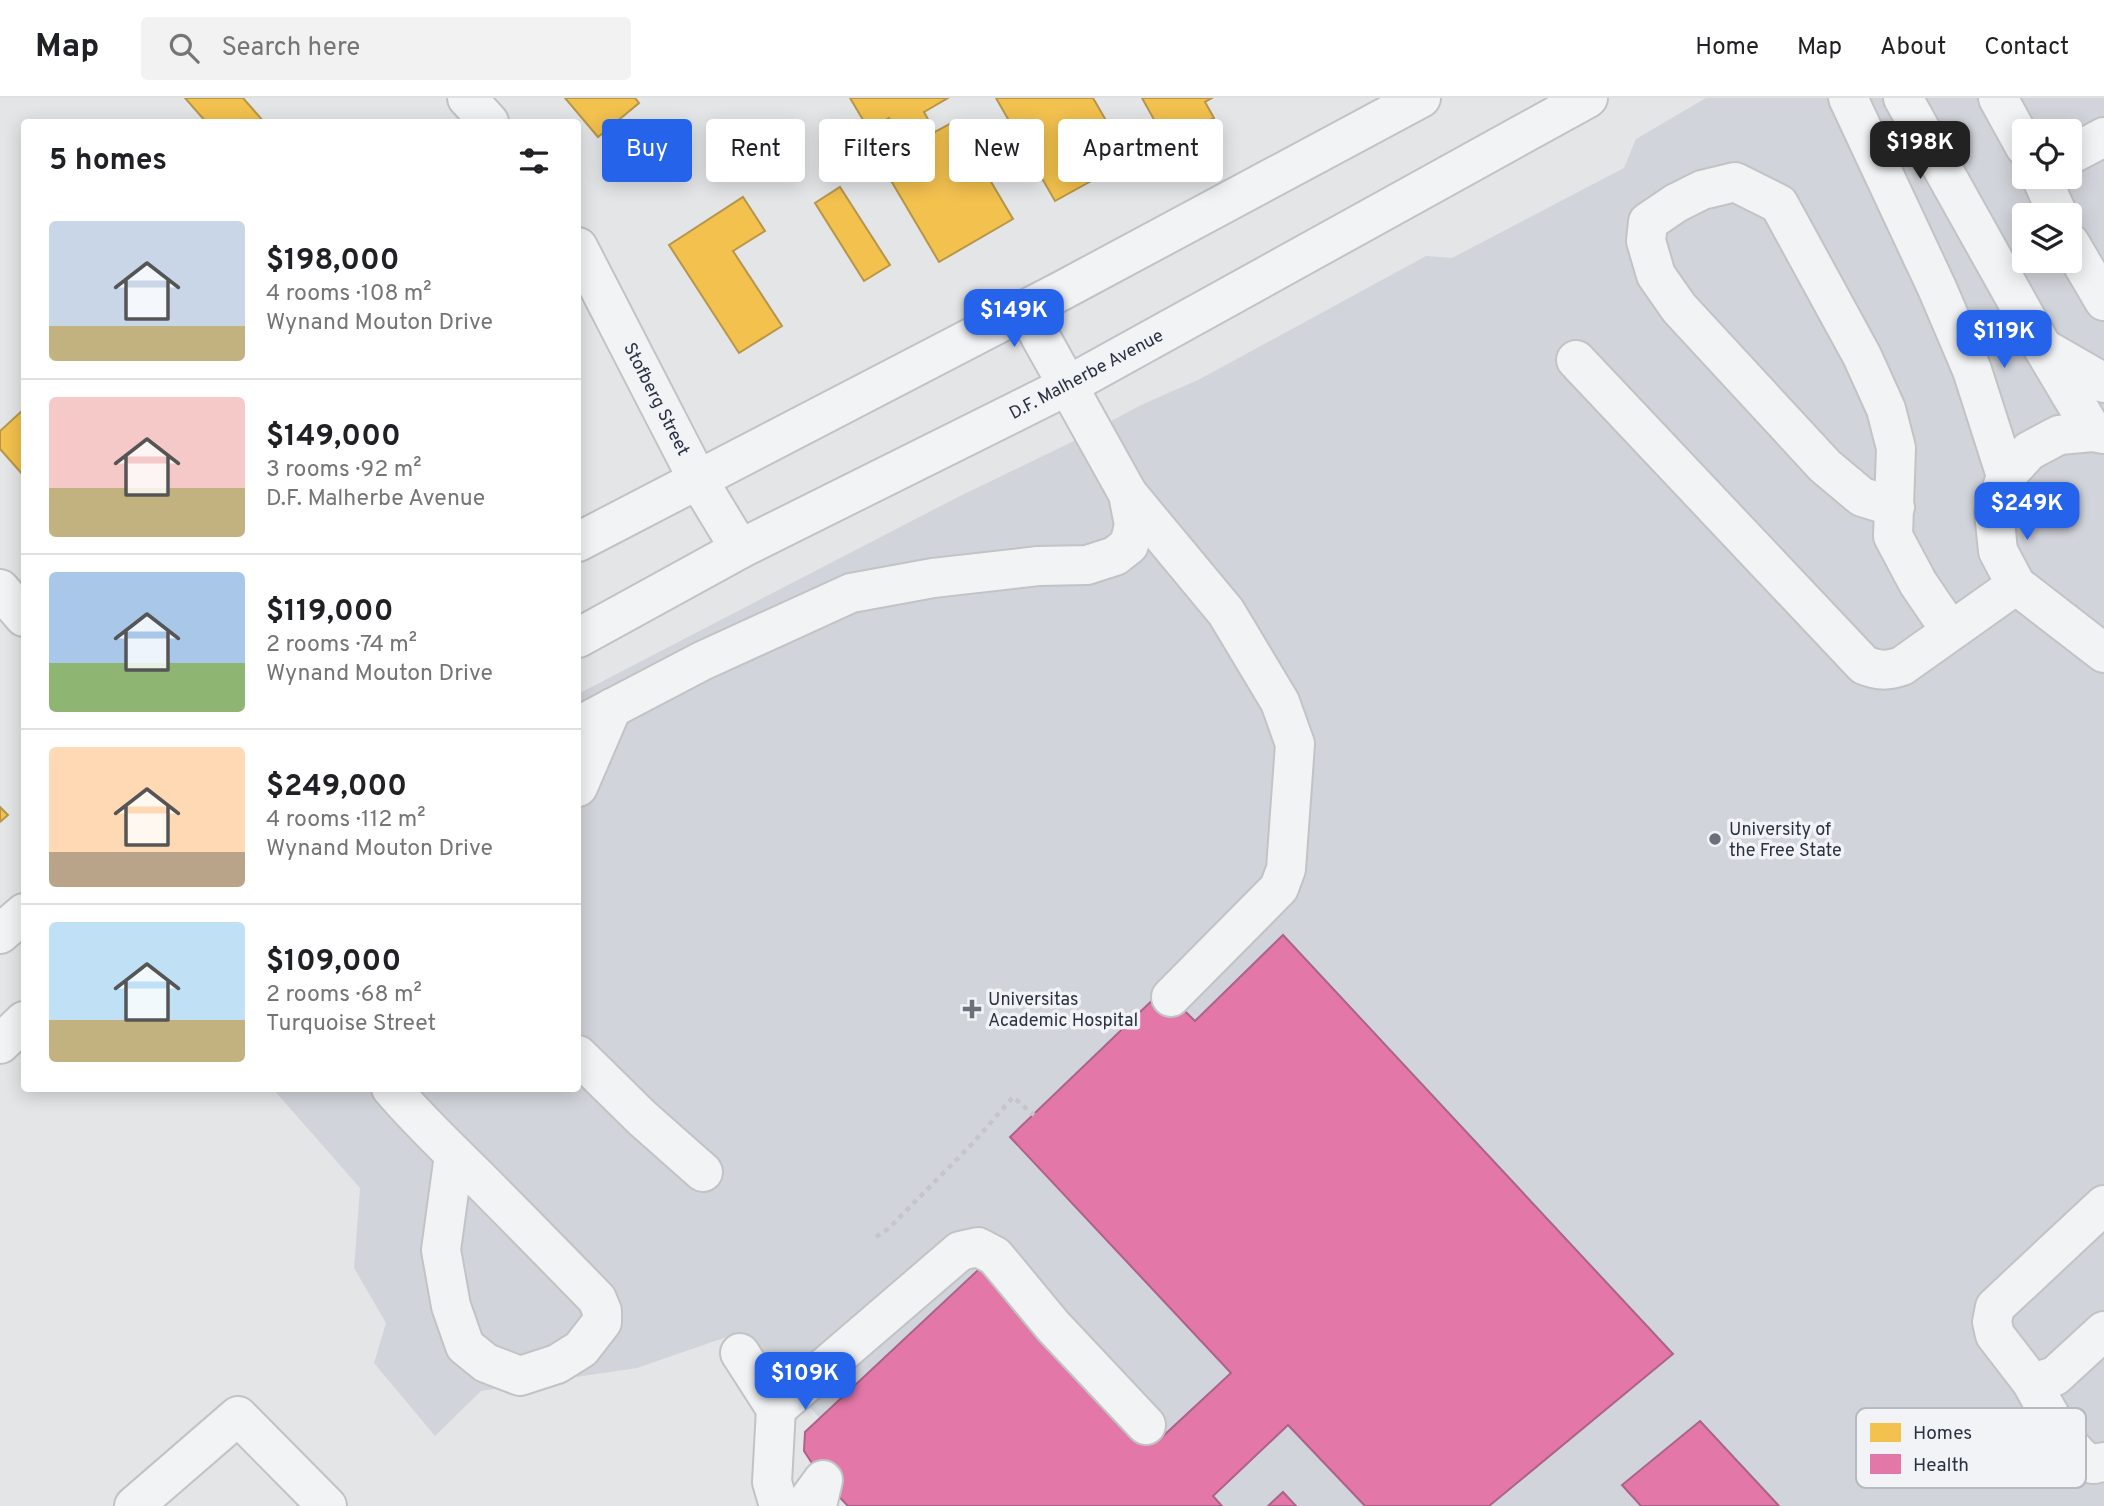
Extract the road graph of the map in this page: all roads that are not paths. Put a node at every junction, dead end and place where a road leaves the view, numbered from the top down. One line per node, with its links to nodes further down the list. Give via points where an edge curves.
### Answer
1 (467, 98): 7 (street)
2 (1421, 98): 14 (street)
3 (1588, 98): 18 (street, D.F. Malherbe Avenue)
4 (1848, 98): 20 (street, via 1972,370)
5 (1903, 98): 15 (street)
6 (1998, 98): 8 (street)
7 (486, 119)
8 (2012, 123)
9 (2104, 137): 10 (street)
10 (2082, 149)
11 (581, 253): 21 (street, Stofberg Street)
12 (2082, 263): 13 (street)
13 (2104, 301)
14 (1025, 309): 18 (street); 21 (street)
15 (2043, 348): 17 (street); 19 (street)
16 (1576, 360): 31 (street, via 1864,665 1878,670 1902,666)
17 (2104, 383)
18 (1067, 386): 22 (street); 25 (street, D.F. Malherbe Avenue)
19 (2099, 433): 20 (street, via 2059,435 2029,450)
20 (2006, 476): 26 (street, via 1994,512 1998,551)
21 (698, 480): 24 (street); 25 (street, Stofberg Street)
22 (1128, 494): 34 (street, via 1134,525 1129,545 1115,555 1087,565 933,578 851,593); 39 (street, via 1226,612 1280,702 1295,744 1286,869 1279,888)
23 (1895, 506): 23 (street, via 1861,497 1825,467 1679,308 1656,275 1646,241 1648,222 1702,190 1735,182 1779,204 1886,409 1896,448); 31 (street, via 1893,536)
24 (581, 540)
25 (740, 549): 32 (street, D.F. Malherbe Avenue)
26 (2016, 585): 28 (street); 31 (street)
27 (0, 589): 30 (street)
28 (2048, 608): 29 (street, via 2079,615); 33 (street)
29 (2104, 613)
30 (21, 614)
31 (1950, 630)
32 (581, 636)
33 (2104, 653)
34 (612, 708): 35 (street); 36 (street)
35 (581, 724)
36 (581, 780)
37 (21, 916): 38 (street)
38 (0, 934)
39 (1171, 997)
40 (21, 1024): 41 (street)
41 (0, 1044)
42 (581, 1058): 45 (street)
43 (394, 1092): 44 (street)
44 (454, 1154): 44 (street, via 597,1299 603,1311 602,1322 581,1349 557,1364 520,1376 486,1363 465,1346 451,1306 441,1250)
45 (703, 1172)
46 (2104, 1205): 49 (street, via 1995,1307 1995,1335)
47 (2104, 1331): 49 (street, via 2055,1376)
48 (740, 1353): 51 (street)
49 (2032, 1384): 50 (street)
50 (2045, 1408)
51 (776, 1409): 52 (street, via 960,1251 978,1247 995,1256); 57 (street, via 772,1482)
52 (1146, 1425)
53 (2086, 1460): 54 (street)
54 (2104, 1462)
55 (134, 1506): 56 (street, via 238,1416)
56 (327, 1506)
57 (779, 1506)
58 (804, 1506): 59 (street, via 823,1480)
59 (817, 1506)

